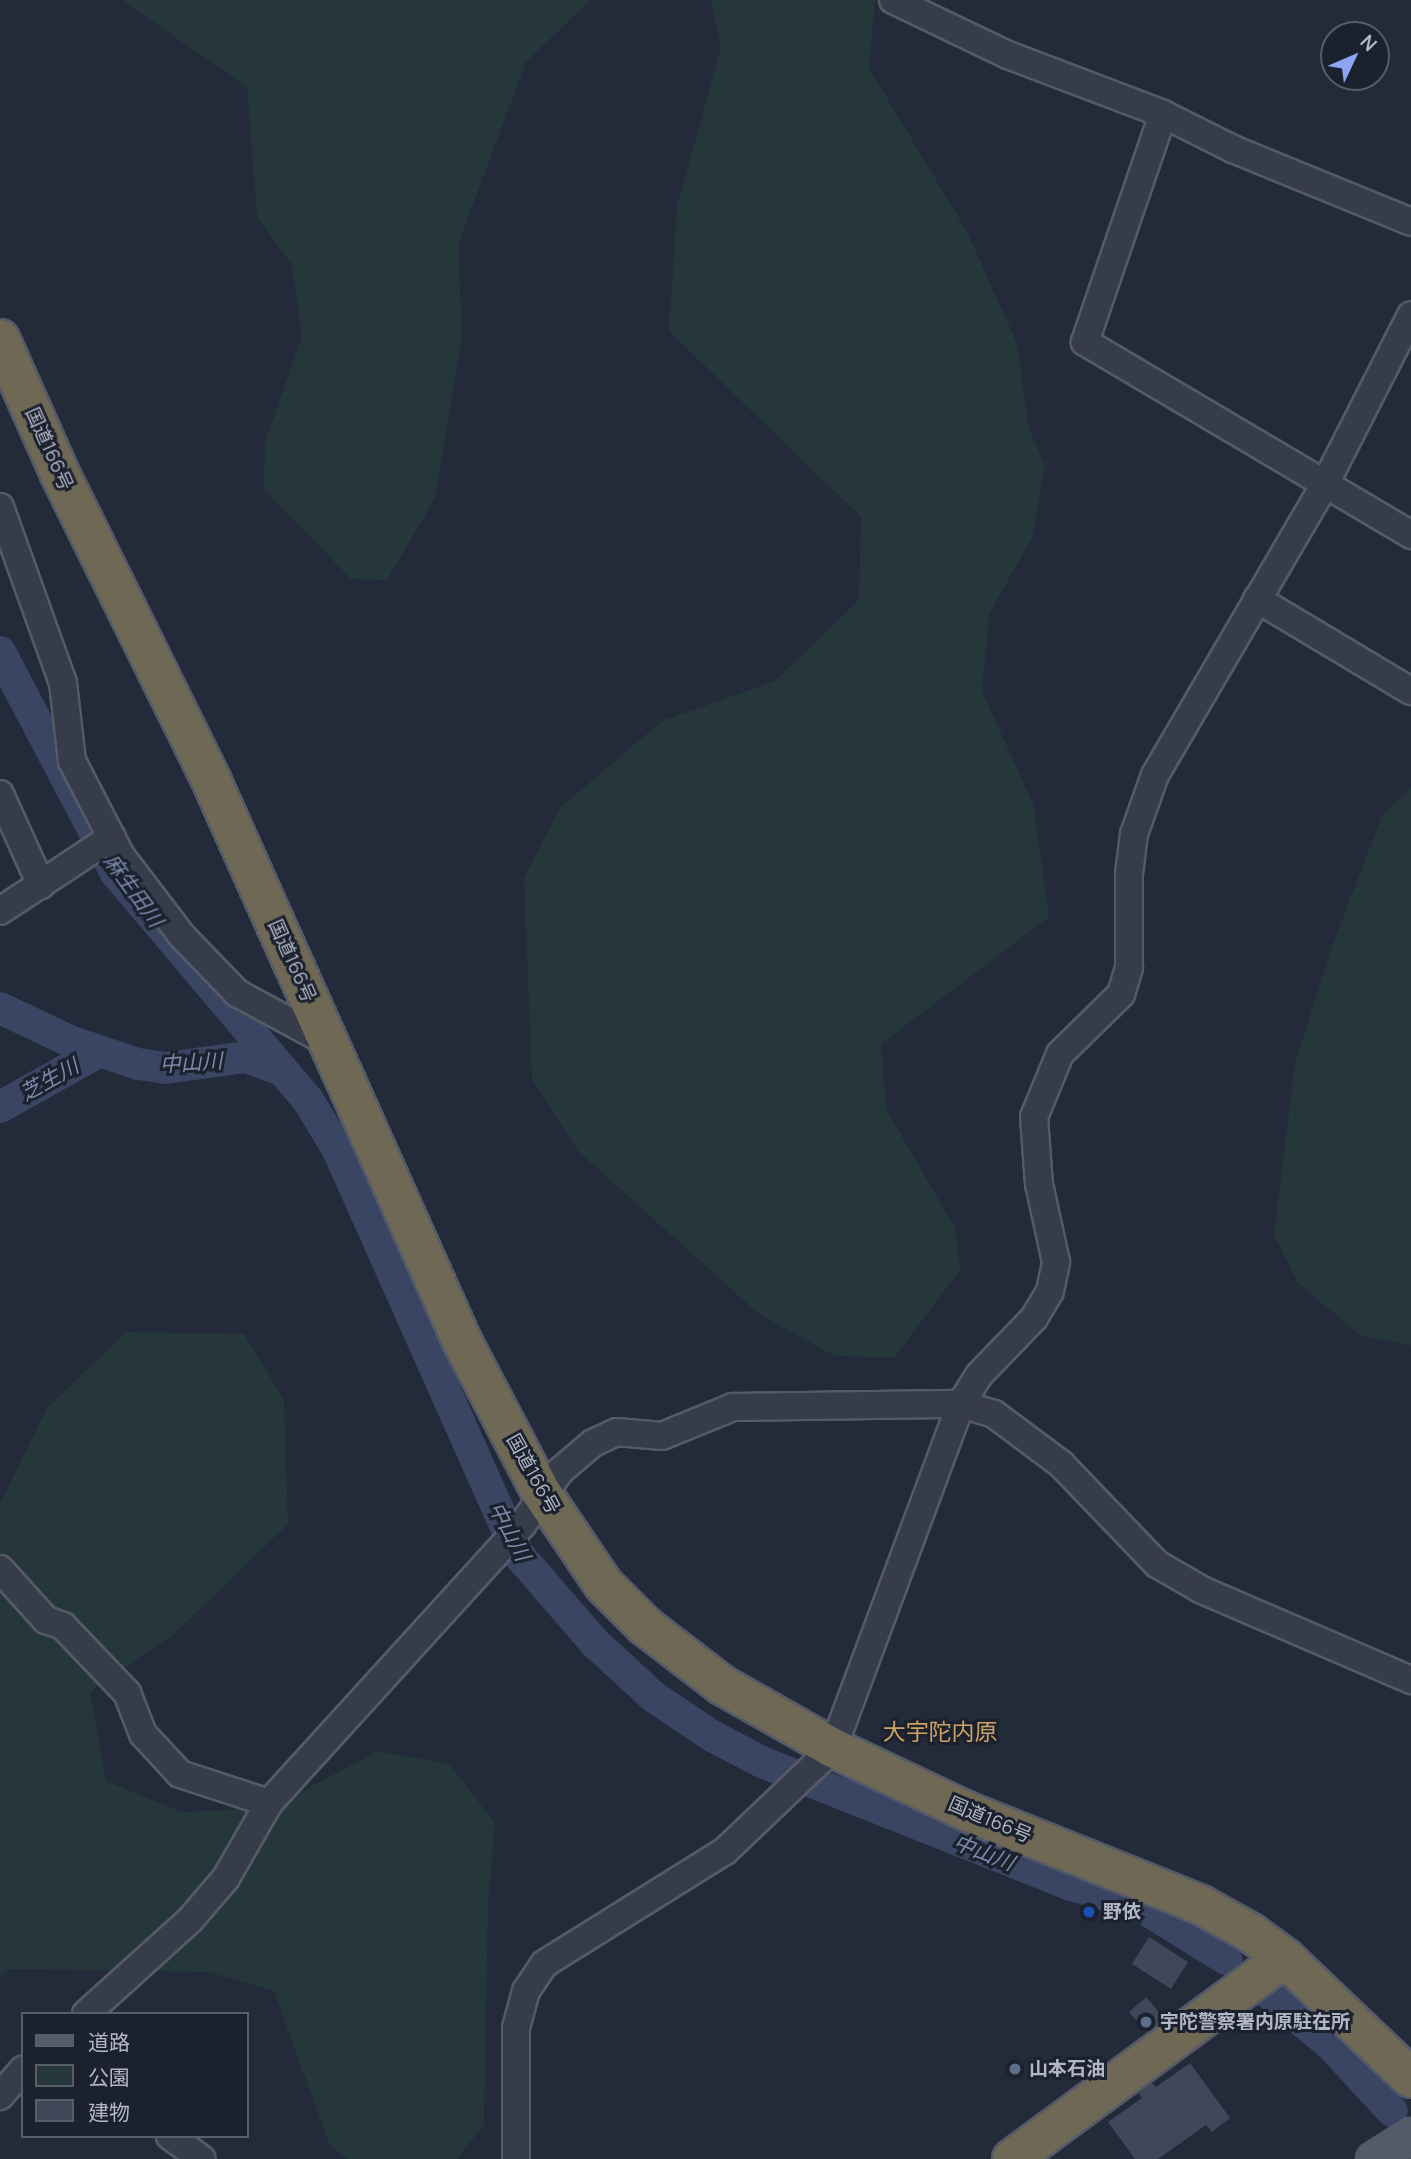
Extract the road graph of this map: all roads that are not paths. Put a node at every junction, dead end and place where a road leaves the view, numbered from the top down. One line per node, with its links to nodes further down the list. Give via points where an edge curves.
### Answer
1 (893, 0): 2 (street, via 1008,55)
2 (1163, 114): 3 (street, via 1235,150); 6 (street, via 1085,342)
3 (1411, 222)
4 (1411, 315): 6 (street)
5 (0, 339): 15 (highway, 国道166号, via 60,474 212,782)
6 (1325, 482): 8 (street); 9 (street)
7 (0, 507): 12 (street, via 63,683 72,761)
8 (1411, 535)
9 (1257, 599): 10 (street); 16 (street, via 1155,775 1134,834 1129,967 1121,994 1060,1054 1034,1116 1039,1184 1056,1262 1049,1292 1034,1318 979,1375)
10 (1411, 691)
11 (0, 794): 13 (street)
12 (112, 837): 13 (street); 15 (street, via 121,856 183,937 237,993)
13 (41, 885): 14 (street)
14 (0, 911)
15 (329, 1043): 17 (highway, 国道166号, via 450,1317)
16 (961, 1404): 17 (street, via 733,1407 662,1436 617,1432 593,1443); 19 (street, via 994,1414 1036,1441 1157,1564 1202,1590); 20 (street)
17 (541, 1492): 20 (highway, 国道166号, via 604,1585 645,1626 722,1685); 21 (street, via 522,1525)
18 (0, 1569): 21 (street, via 46,1620 64,1626 127,1693 143,1734 180,1774)
19 (1411, 1680)
20 (833, 1748): 22 (highway, 国道166号, via 978,1816 1201,1905); 30 (street, via 725,1851 544,1964 526,1991 516,2028)
21 (269, 1803): 23 (street, via 226,1878 190,1920)
22 (1285, 1958): 25 (highway, 国道166号); 31 (highway)
23 (88, 2012)
24 (21, 2072): 26 (street)
25 (1411, 2078)
26 (0, 2096)
27 (1411, 2135): 32 (main road)
28 (173, 2138): 29 (street)
29 (202, 2159)
30 (516, 2159)
31 (1012, 2159)
32 (1373, 2159)

